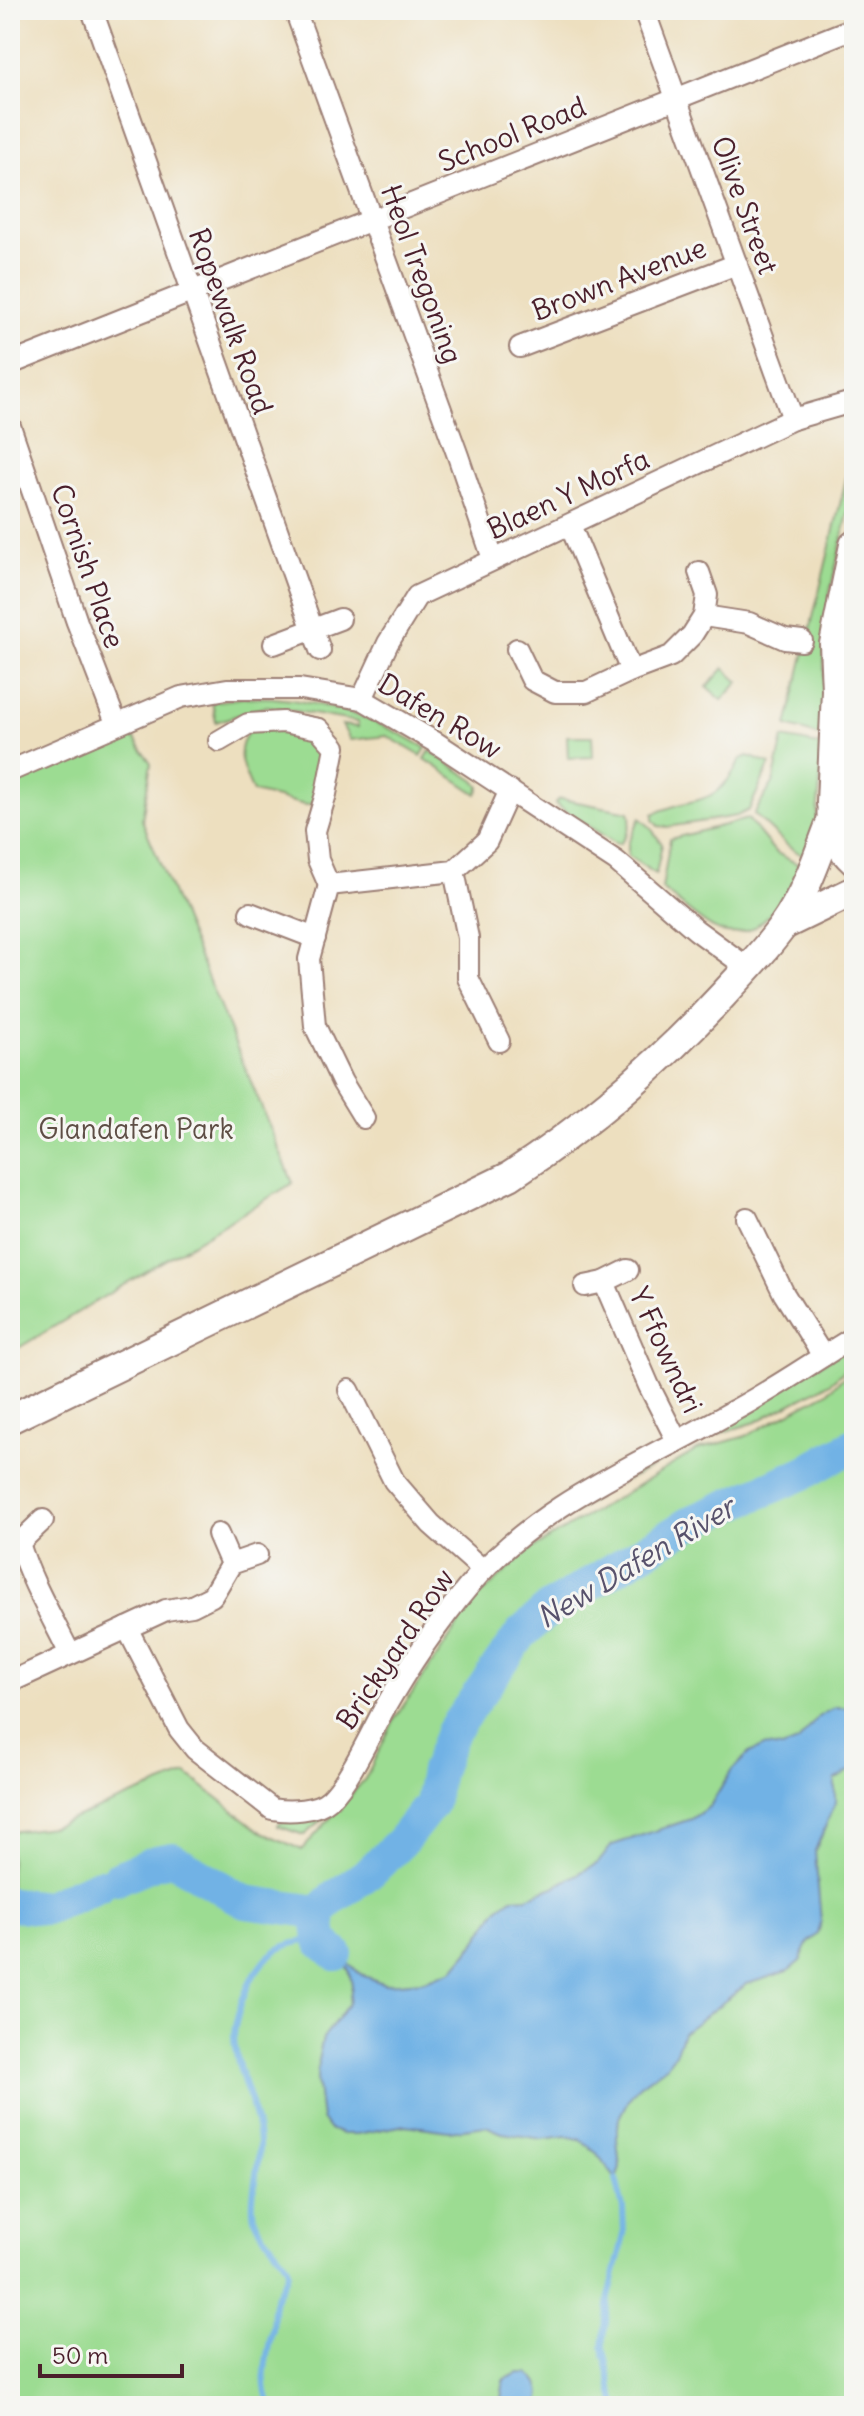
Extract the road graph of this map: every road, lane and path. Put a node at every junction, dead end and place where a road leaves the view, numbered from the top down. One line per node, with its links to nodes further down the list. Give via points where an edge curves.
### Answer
1 (92, 10): 8 (street, Ropewalk Road)
2 (295, 10): 6 (street, Heol Tregoning)
3 (644, 10): 5 (street, Olive Street)
4 (854, 28): 5 (street, School Road)
5 (676, 99): 6 (street, School Road); 7 (street, Olive Street)
6 (372, 220): 8 (street, School Road); 16 (street, Heol Tregoning)
7 (737, 264): 9 (street, Brown Avenue); 12 (street, Olive Street)
8 (191, 292): 10 (street, School Road); 20 (street, Ropewalk Road)
9 (520, 347)
10 (10, 364)
11 (852, 402): 12 (street, Blaen Y Morfa)
12 (793, 419): 14 (street, Blaen Y Morfa)
13 (10, 426): 29 (street, Cornish Place)
14 (570, 525): 16 (street, Blaen Y Morfa); 25 (street)
15 (854, 545): 26 (main road, via 834,644)
16 (493, 559): 27 (street, Blaen Y Morfa, via 417,596)
17 (699, 572): 18 (street, via 707,595)
18 (704, 616): 21 (street, via 749,623); 25 (street, via 671,656)
19 (340, 619): 20 (street)
20 (312, 629): 22 (street); 24 (street, Ropewalk Road)
21 (802, 641)
22 (274, 644)
23 (517, 649): 25 (street, via 532,680 555,692 586,692)
24 (320, 650)
25 (631, 671)
26 (836, 690): 28 (main road); 34 (main road)
27 (362, 699): 29 (street, Dafen Row, via 300,689 227,689 181,697); 33 (street, Dafen Row)
28 (854, 719)
29 (116, 723): 32 (street, Dafen Row)
30 (219, 741): 37 (street, via 248,724 283,722 319,729 335,747 315,831 318,860)
31 (854, 768): 34 (main road, via 837,787)
32 (10, 771)
33 (510, 790): 36 (street, via 487,841); 42 (street, Dafen Row, via 616,861)
34 (831, 812): 35 (main road, via 835,838); 40 (main road, via 815,866)
35 (854, 861)
36 (454, 871): 37 (street); 43 (street, via 468,938 468,978)
37 (329, 885): 41 (street)
38 (854, 891): 40 (main road)
39 (250, 913): 41 (street)
40 (784, 925): 42 (main road)
41 (315, 938): 44 (street, via 309,959 315,1026)
42 (748, 968): 50 (main road, via 638,1079 561,1143 510,1176)
43 (499, 1041)
44 (364, 1118)
45 (747, 1218): 48 (street, via 784,1294)
46 (628, 1270): 51 (street, Y Ffowndri, via 594,1284)
47 (854, 1337): 48 (street, Brickyard Row)
48 (823, 1356): 51 (street, Brickyard Row)
49 (349, 1390): 57 (street, via 394,1481 431,1524)
50 (10, 1419)
51 (677, 1441): 57 (street, Brickyard Row, via 552,1513)
52 (43, 1520): 54 (street)
53 (218, 1534): 56 (street)
54 (14, 1543): 59 (street)
55 (257, 1555): 56 (street)
56 (231, 1564): 58 (street, via 212,1596)
57 (483, 1570): 58 (street, Brickyard Row, via 403,1677 339,1788 321,1806 272,1809 195,1749 179,1729)
58 (127, 1628): 59 (street)
59 (70, 1654): 60 (street)
60 (10, 1682)

